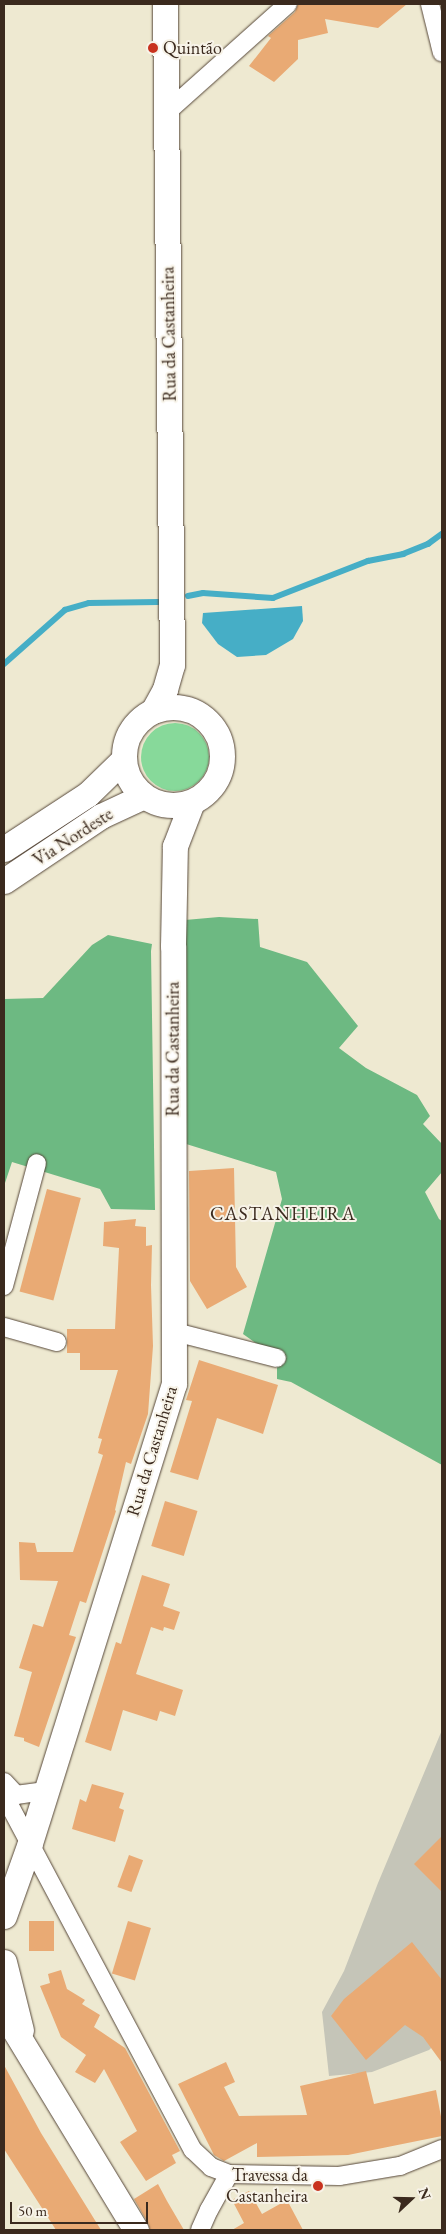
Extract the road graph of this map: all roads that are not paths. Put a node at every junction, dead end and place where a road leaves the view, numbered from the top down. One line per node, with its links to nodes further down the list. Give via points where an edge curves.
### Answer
1 (165, 4): 5 (street, Rua da Castanheira)
2 (288, 4): 5 (street)
3 (430, 4): 4 (street)
4 (442, 53)
5 (167, 112): 6 (street, Rua da Castanheira)
6 (172, 665): 7 (street, Rua da Castanheira, via 165,689); 8 (street, Rua da Castanheira)
7 (153, 711): 8 (street, via 167,706); 9 (street, via 131,730 125,744)
8 (196, 712): 11 (street, via 207,719 217,732 222,748 222,765 216,781)
9 (124, 759): 10 (street, via 134,786); 13 (street, Via Nordeste, via 88,794)
10 (148, 798): 11 (street, via 164,805); 12 (street, Rua da Castanheira, via 165,821); 14 (street, Via Nordeste, via 101,816)
11 (192, 802): 12 (street, Rua da Castanheira)
12 (175, 846): 18 (street, Rua da Castanheira)
13 (4, 849)
14 (4, 881)
15 (37, 1163): 16 (street)
16 (4, 1286)
17 (4, 1327): 19 (street)
18 (175, 1332): 20 (street); 22 (street, Rua da Castanheira, via 174,1384)
19 (56, 1342)
20 (277, 1358)
21 (4, 1782): 22 (street, via 16,1795)
22 (46, 1791): 24 (street, Rua da Castanheira)
23 (4, 1795): 24 (street)
24 (30, 1843): 25 (street, Rua da Castanheira); 30 (street, via 193,2150 211,2167)
25 (4, 1916)
26 (4, 1962): 28 (street)
27 (4, 2013): 28 (street)
28 (27, 2049): 31 (street)
29 (442, 2149): 30 (street, via 400,2166 339,2176)
30 (229, 2174): 32 (street)
31 (136, 2230)
32 (200, 2230)

